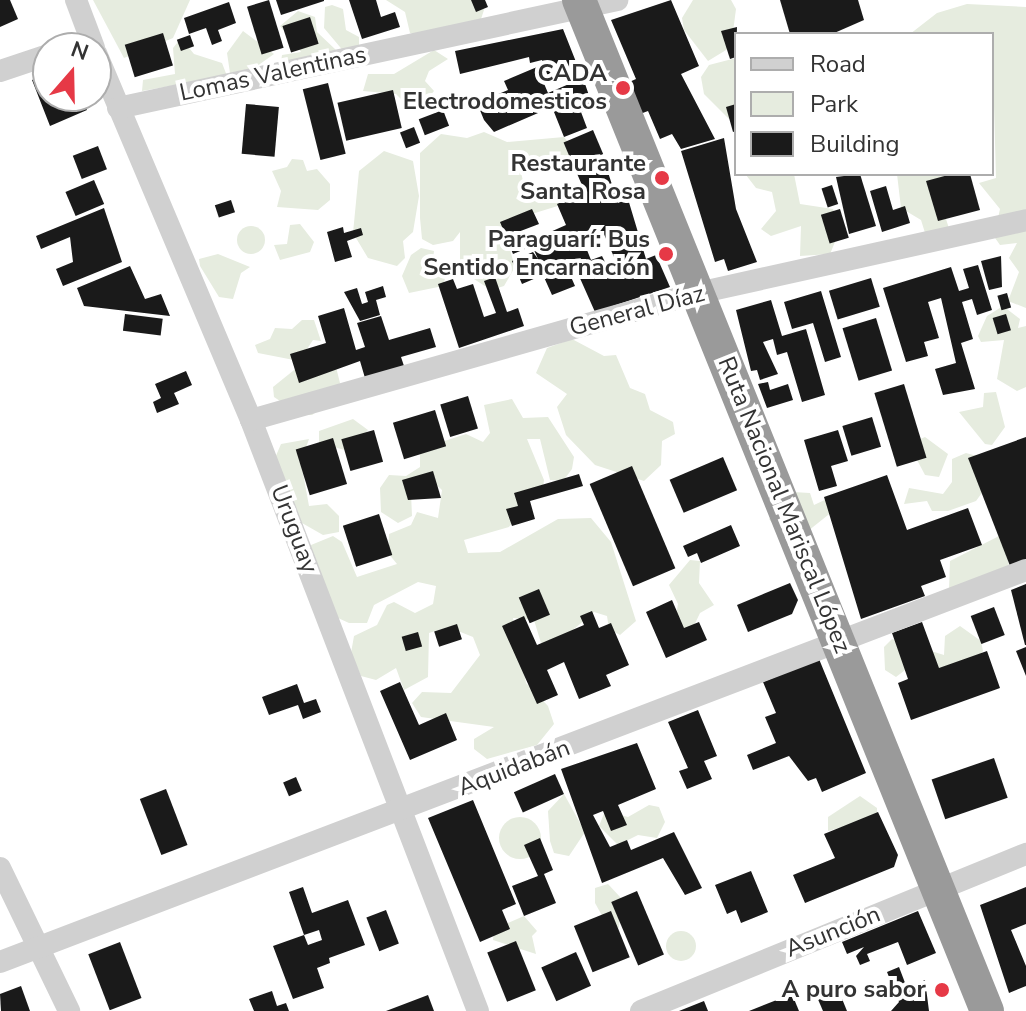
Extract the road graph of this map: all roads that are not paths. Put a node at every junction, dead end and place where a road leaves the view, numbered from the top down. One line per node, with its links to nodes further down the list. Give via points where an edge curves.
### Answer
1 (76, 0): 4 (street, Uruguay)
2 (617, 0): 3 (street, Lomas Valentinas)
3 (580, 4): 8 (street, Lomas Valentinas); 10 (highway, Ruta Nacional Mariscal López)
4 (84, 32)
5 (32, 60): 6 (street)
6 (0, 71)
7 (112, 96): 8 (street, Uruguay)
8 (118, 108): 11 (street, Uruguay)
9 (1026, 220): 10 (street, General Díaz)
10 (698, 293): 11 (street, General Díaz); 13 (highway, Ruta Nacional Mariscal López)
11 (251, 420): 14 (street, Uruguay)
12 (1026, 570): 13 (street, Aquidabán)
13 (838, 641): 14 (street, Aquidabán); 17 (highway, Ruta Nacional Mariscal López)
14 (404, 812): 18 (street, Aquidabán); 21 (street, Uruguay)
15 (1026, 854): 17 (street, Asunción)
16 (0, 868): 18 (street)
17 (939, 889): 22 (street, Asunción); 23 (highway, Ruta Nacional Mariscal López)
18 (41, 946): 19 (street, Aquidabán); 20 (street)
19 (0, 962)
20 (69, 1011)
21 (478, 1011)
22 (641, 1011)
23 (987, 1011)

